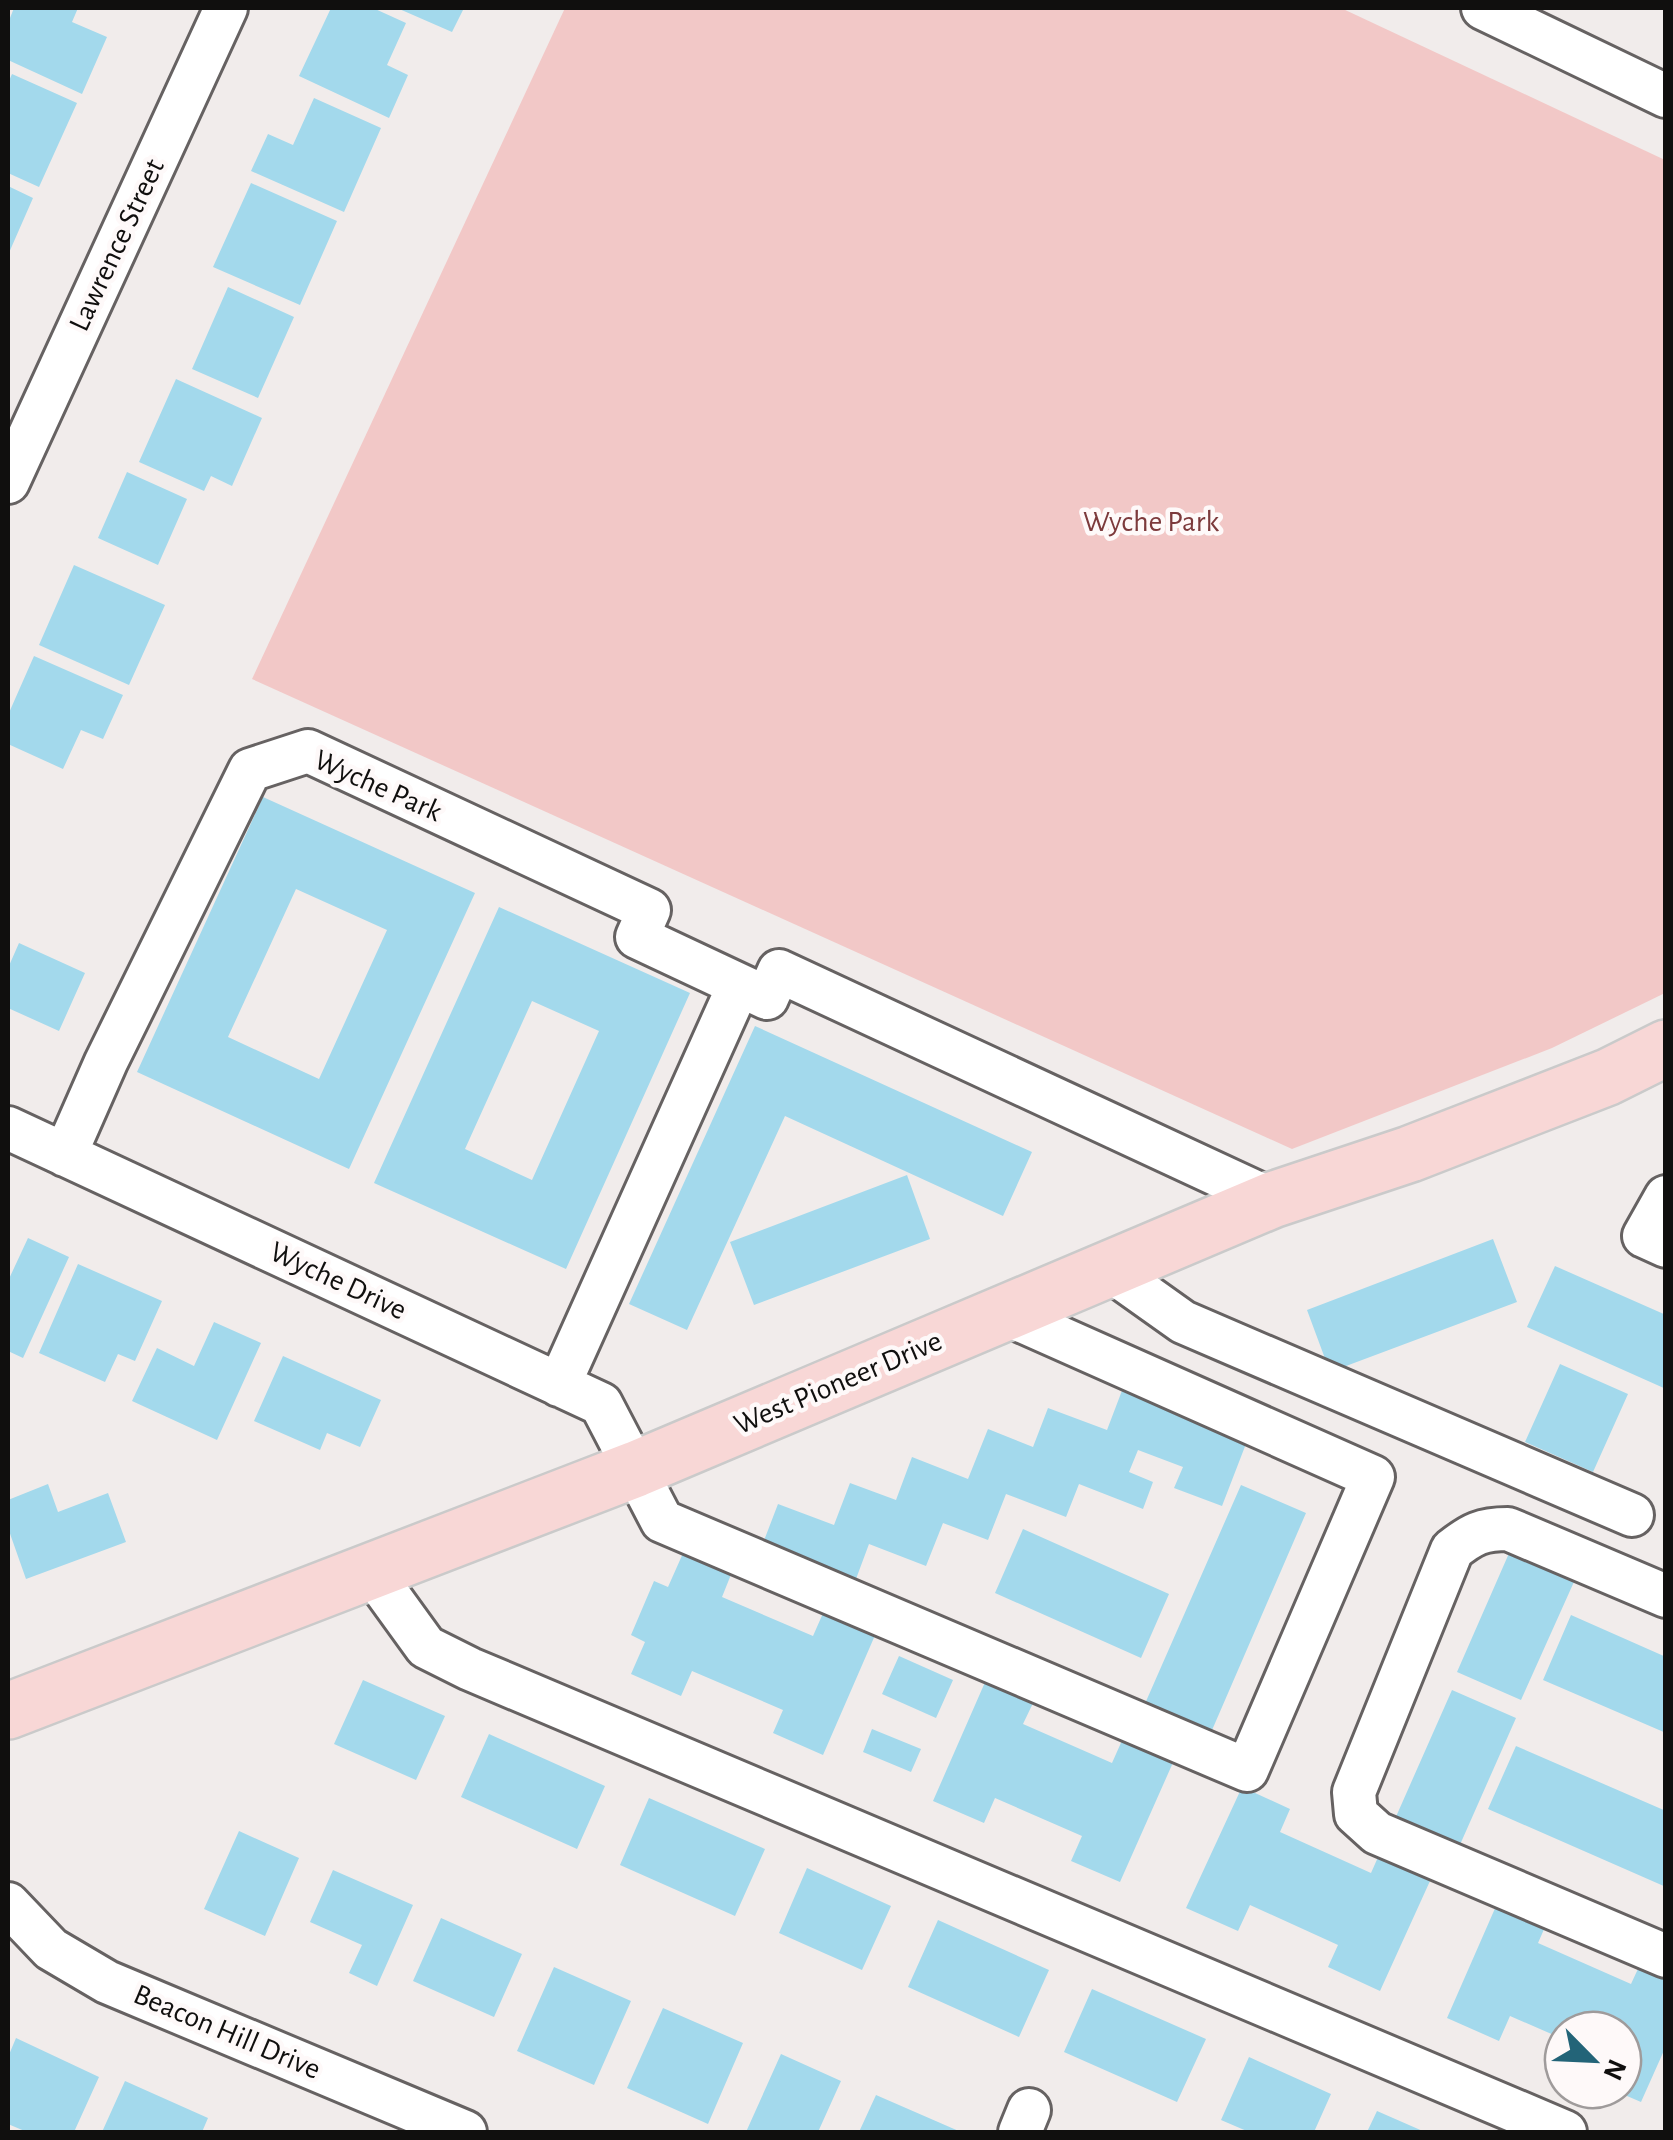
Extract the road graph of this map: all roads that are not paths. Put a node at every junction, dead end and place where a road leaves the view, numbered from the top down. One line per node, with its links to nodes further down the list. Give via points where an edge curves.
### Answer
1 (226, 8): 4 (street, Lawrence Street)
2 (1484, 8): 3 (street)
3 (1666, 96)
4 (8, 482)
5 (738, 985): 8 (street, Wyche Park, via 637,937 649,910 308,751 250,770); 10 (street, via 767,998 780,971); 14 (street)
6 (1666, 1048): 10 (main road, West Pioneer Drive, via 1410,1154)
7 (8, 1128): 8 (street, Wyche Drive)
8 (65, 1155): 14 (street, Wyche Drive)
9 (1666, 1197): 11 (street, via 1644,1236)
10 (1272, 1200): 12 (main road, West Pioneer Drive)
11 (1666, 1246)
12 (1108, 1268): 13 (main road, West Pioneer Drive); 16 (street, via 1184,1322)
13 (1004, 1313): 15 (main road, West Pioneer Drive); 15 (street, Wyche Drive, via 1373,1476 1247,1770 662,1520)
14 (559, 1384): 15 (street, Wyche Drive, via 601,1404)
15 (636, 1469): 17 (main road, West Pioneer Drive)
16 (1632, 1515)
17 (371, 1571): 19 (main road, West Pioneer Drive); 23 (street, via 426,1648 455,1662)
18 (1666, 1596): 21 (street, via 1508,1528 1471,1534 1452,1550 1354,1792 1356,1814 1376,1833)
19 (8, 1711)
20 (8, 1904): 22 (street, Beacon Hill Drive, via 51,1948 107,1982)
21 (1666, 1956)
22 (465, 2132)
23 (1565, 2132)

